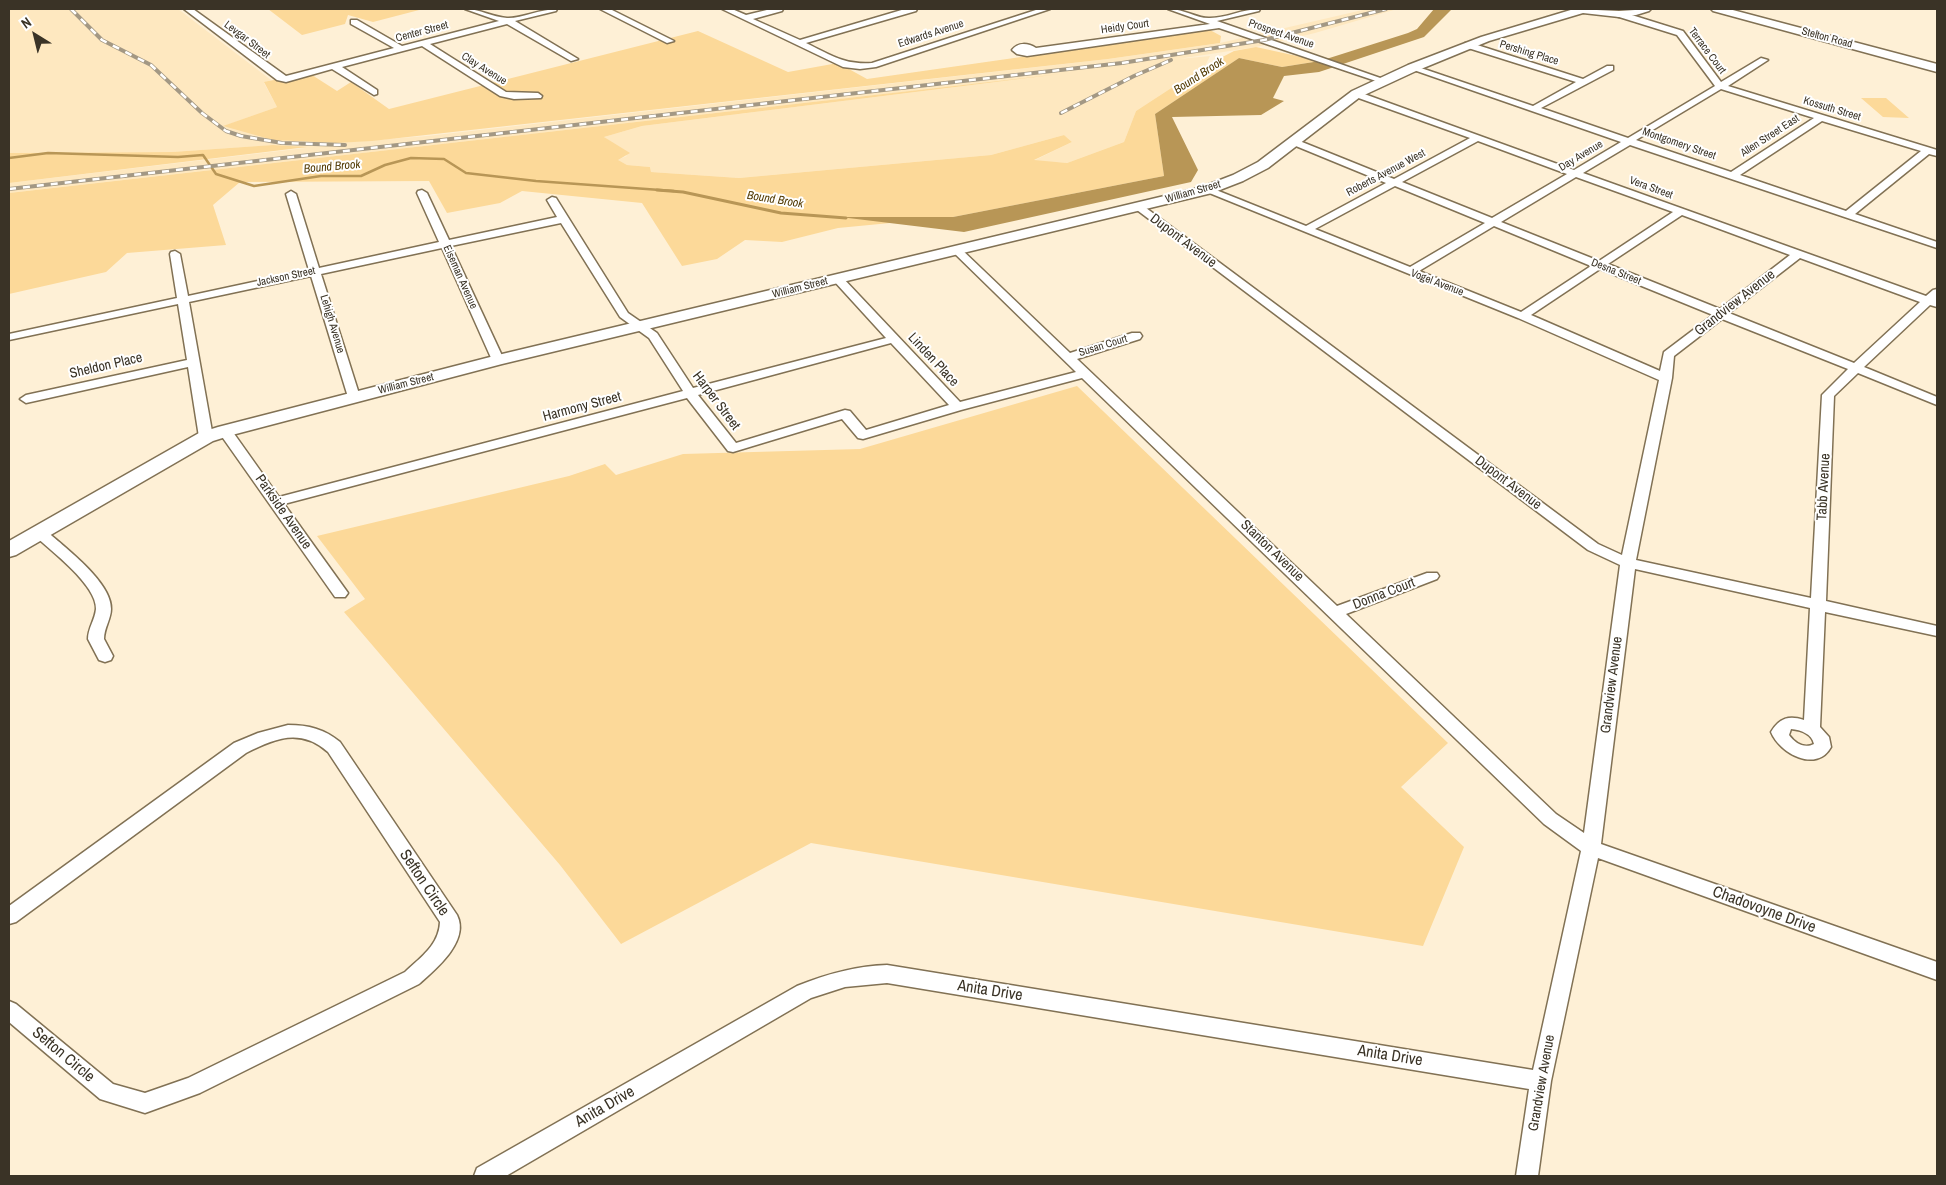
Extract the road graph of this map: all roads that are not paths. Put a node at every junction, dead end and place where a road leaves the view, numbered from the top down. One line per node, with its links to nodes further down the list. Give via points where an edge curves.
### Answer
1 (188, 9): 31 (street, Levgar Street, via 280,78)
2 (469, 9): 15 (street)
3 (553, 9): 15 (street, Center Street)
4 (604, 9): 19 (street)
5 (726, 9): 14 (street, Edwards Avenue)
6 (779, 9): 14 (street)
7 (913, 9): 21 (street)
8 (1046, 9): 21 (street, Edwards Avenue, via 860,66 846,65)
9 (1172, 9): 16 (street, Prospect Avenue)
10 (1256, 9): 16 (street)
11 (1645, 9): 13 (main road)
12 (1717, 9): 30 (main road, Stelton Road)
13 (1619, 14): 22 (main road, William Street, via 1582,10); 34 (street, Terrace Court, via 1680,33)
14 (746, 18): 21 (street, Edwards Avenue)
15 (508, 21): 20 (street, Center Street); 25 (street)
16 (1210, 21): 18 (street, Prospect Avenue)
17 (354, 22): 23 (street)
18 (1220, 25): 24 (street, Heidy Court); 32 (street, Prospect Avenue)
19 (670, 41)
20 (423, 43): 23 (street, Center Street); 37 (street, Clay Avenue, via 503,94)
21 (799, 43)
22 (1468, 45): 28 (main road, William Street); 33 (street, Pershing Place)
23 (402, 49): 27 (street, Center Street)
24 (1034, 51)
25 (574, 59)
26 (1764, 60): 34 (street, Day Avenue)
27 (334, 67): 31 (street, Center Street); 35 (street)
28 (1412, 68): 32 (main road, William Street); 38 (street, Montgomery Street)
29 (1610, 68): 33 (street)
30 (1937, 68)
31 (297, 77)
32 (1382, 80): 36 (main road, William Street)
33 (1584, 82): 38 (street)
34 (1720, 86): 39 (street, Kossuth Street); 42 (street, Day Avenue)
35 (374, 92)
36 (1356, 94): 40 (street, Vera Street); 41 (main road, William Street)
37 (538, 96)
38 (1533, 110): 42 (street, Montgomery Street)
39 (1820, 118): 43 (street, Kossuth Street); 45 (street, Allen Street East)
40 (1476, 138): 44 (street, Vera Street); 46 (street, Roberts Avenue West)
41 (1294, 142): 46 (street, Desna Street); 47 (main road, William Street, via 1263,165)
42 (1631, 142): 44 (street, Day Avenue); 45 (street, Montgomery Street)
43 (1932, 152): 53 (street)
44 (1576, 174): 52 (street, Vera Street); 55 (street, Day Avenue)
45 (1732, 176): 53 (street, Montgomery Street)
46 (1394, 184): 55 (street, Desna Street); 56 (street, Roberts Avenue West)
47 (1207, 190): 51 (main road, William Street); 56 (street, Vogel Avenue)
48 (422, 193): 57 (street, Eiseman Avenue)
49 (291, 194): 63 (street, Lehigh Avenue)
50 (552, 200): 54 (street, Harper Street)
51 (1138, 206): 59 (main road, William Street); 90 (street, Dupont Avenue, via 1593,547)
52 (1680, 212): 61 (street, Vera Street); 62 (street)
53 (1848, 215): 58 (street, Montgomery Street)
54 (563, 219): 57 (street, Jackson Street); 70 (street, Harper Street, via 624,315)
55 (1493, 223): 62 (street, Desna Street); 64 (street, Day Avenue)
56 (1306, 230): 64 (street, Vogel Avenue)
57 (445, 244): 63 (street, Jackson Street); 75 (street, Eiseman Avenue)
58 (1937, 245)
59 (956, 250): 65 (main road, William Street); 74 (street, Stanton Avenue)
60 (175, 254): 66 (street)
61 (1798, 254): 67 (street, Vera Street); 68 (street, Grandview Avenue)
62 (1599, 265): 68 (street, Desna Street); 69 (street)
63 (316, 271): 66 (street, Jackson Street); 81 (street, Lehigh Avenue)
64 (1410, 272): 69 (street, Vogel Avenue)
65 (838, 279): 70 (main road, William Street); 73 (street, Linden Place)
66 (183, 299): 72 (street, Jackson Street); 76 (street)
67 (1934, 299): 77 (street, Tabb Avenue)
68 (1722, 315): 77 (street, Desna Street); 79 (street, Grandview Avenue, via 1668,355)
69 (1522, 316): 79 (street, Vogel Avenue)
70 (641, 327): 75 (main road, William Street); 80 (street, Harper Street, via 653,336)
71 (1136, 336): 74 (street, Susan Court)
72 (9, 337)
73 (894, 339): 80 (street, Harmony Street); 84 (street, Linden Place)
74 (1069, 357): 78 (street, Stanton Avenue)
75 (498, 360): 81 (main road, William Street)
76 (193, 362): 82 (street, Sheldon Place); 86 (street)
77 (1856, 369): 83 (street, Desna Street); 93 (street, Tabb Avenue, via 1828,395)
78 (1086, 373): 84 (street, Linden Place); 94 (street, Stanton Avenue)
79 (1666, 378): 90 (street, Grandview Avenue)
80 (691, 394): 84 (street, Harper Street, via 733,448 845,414 863,435); 87 (street, Harmony Street)
81 (354, 397): 85 (main road, William Street)
82 (26, 399)
83 (1937, 401)
84 (957, 406)
85 (225, 431): 86 (main road, William Street); 87 (street, Parkside Avenue)
86 (206, 437): 88 (main road, William Street)
87 (277, 502): 92 (street, Parkside Avenue)
88 (39, 532): 89 (main road, William Street); 96 (street, via 102,598 104,608 95,636 97,646)
89 (9, 550)
90 (1628, 563): 93 (street, Dupont Avenue); 98 (street, Grandview Avenue)
91 (1432, 576): 94 (street, Donna Court)
92 (340, 593)
93 (1818, 605): 95 (street, Dupont Avenue); 97 (street, Tabb Avenue)
94 (1336, 612): 98 (street, Stanton Avenue, via 1550,819)
95 (1937, 631)
96 (105, 656)
97 (1812, 729)
98 (1590, 848): 100 (street, Chadovoyne Drive); 102 (street, Grandview Avenue)
99 (9, 916): 101 (street, Sefton Circle, via 240,748 278,733 298,730 315,734 334,747 450,920 450,935 434,958 412,978 193,1086 145,1103 107,1092)
100 (1937, 971)
101 (9, 1010)
102 (1541, 1081): 103 (street, Anita Drive, via 887,974 863,974 833,979 804,992); 104 (street, Grandview Avenue)
103 (486, 1176)
104 (1527, 1176)

